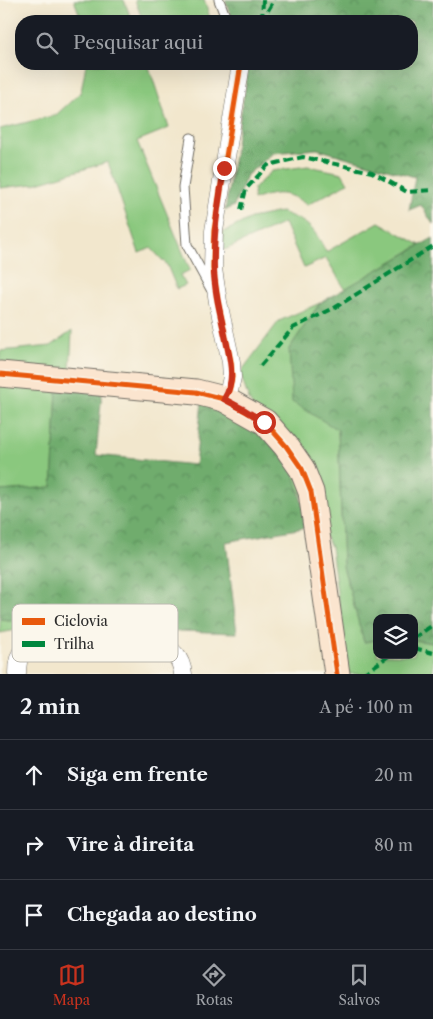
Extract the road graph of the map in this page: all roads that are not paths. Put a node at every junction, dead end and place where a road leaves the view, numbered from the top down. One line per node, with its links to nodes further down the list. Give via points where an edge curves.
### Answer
1 (219, 0): 2 (lane)
2 (225, 15)
3 (240, 70): 5 (street, via 214,231)
4 (191, 138): 5 (lane, via 182,187 187,244)
5 (218, 302): 7 (street, via 232,377)
6 (0, 374): 7 (street, via 196,392)
7 (224, 399): 10 (street, via 264,422 302,469 311,492)
8 (178, 658): 9 (street)
9 (183, 674)
10 (337, 674)

